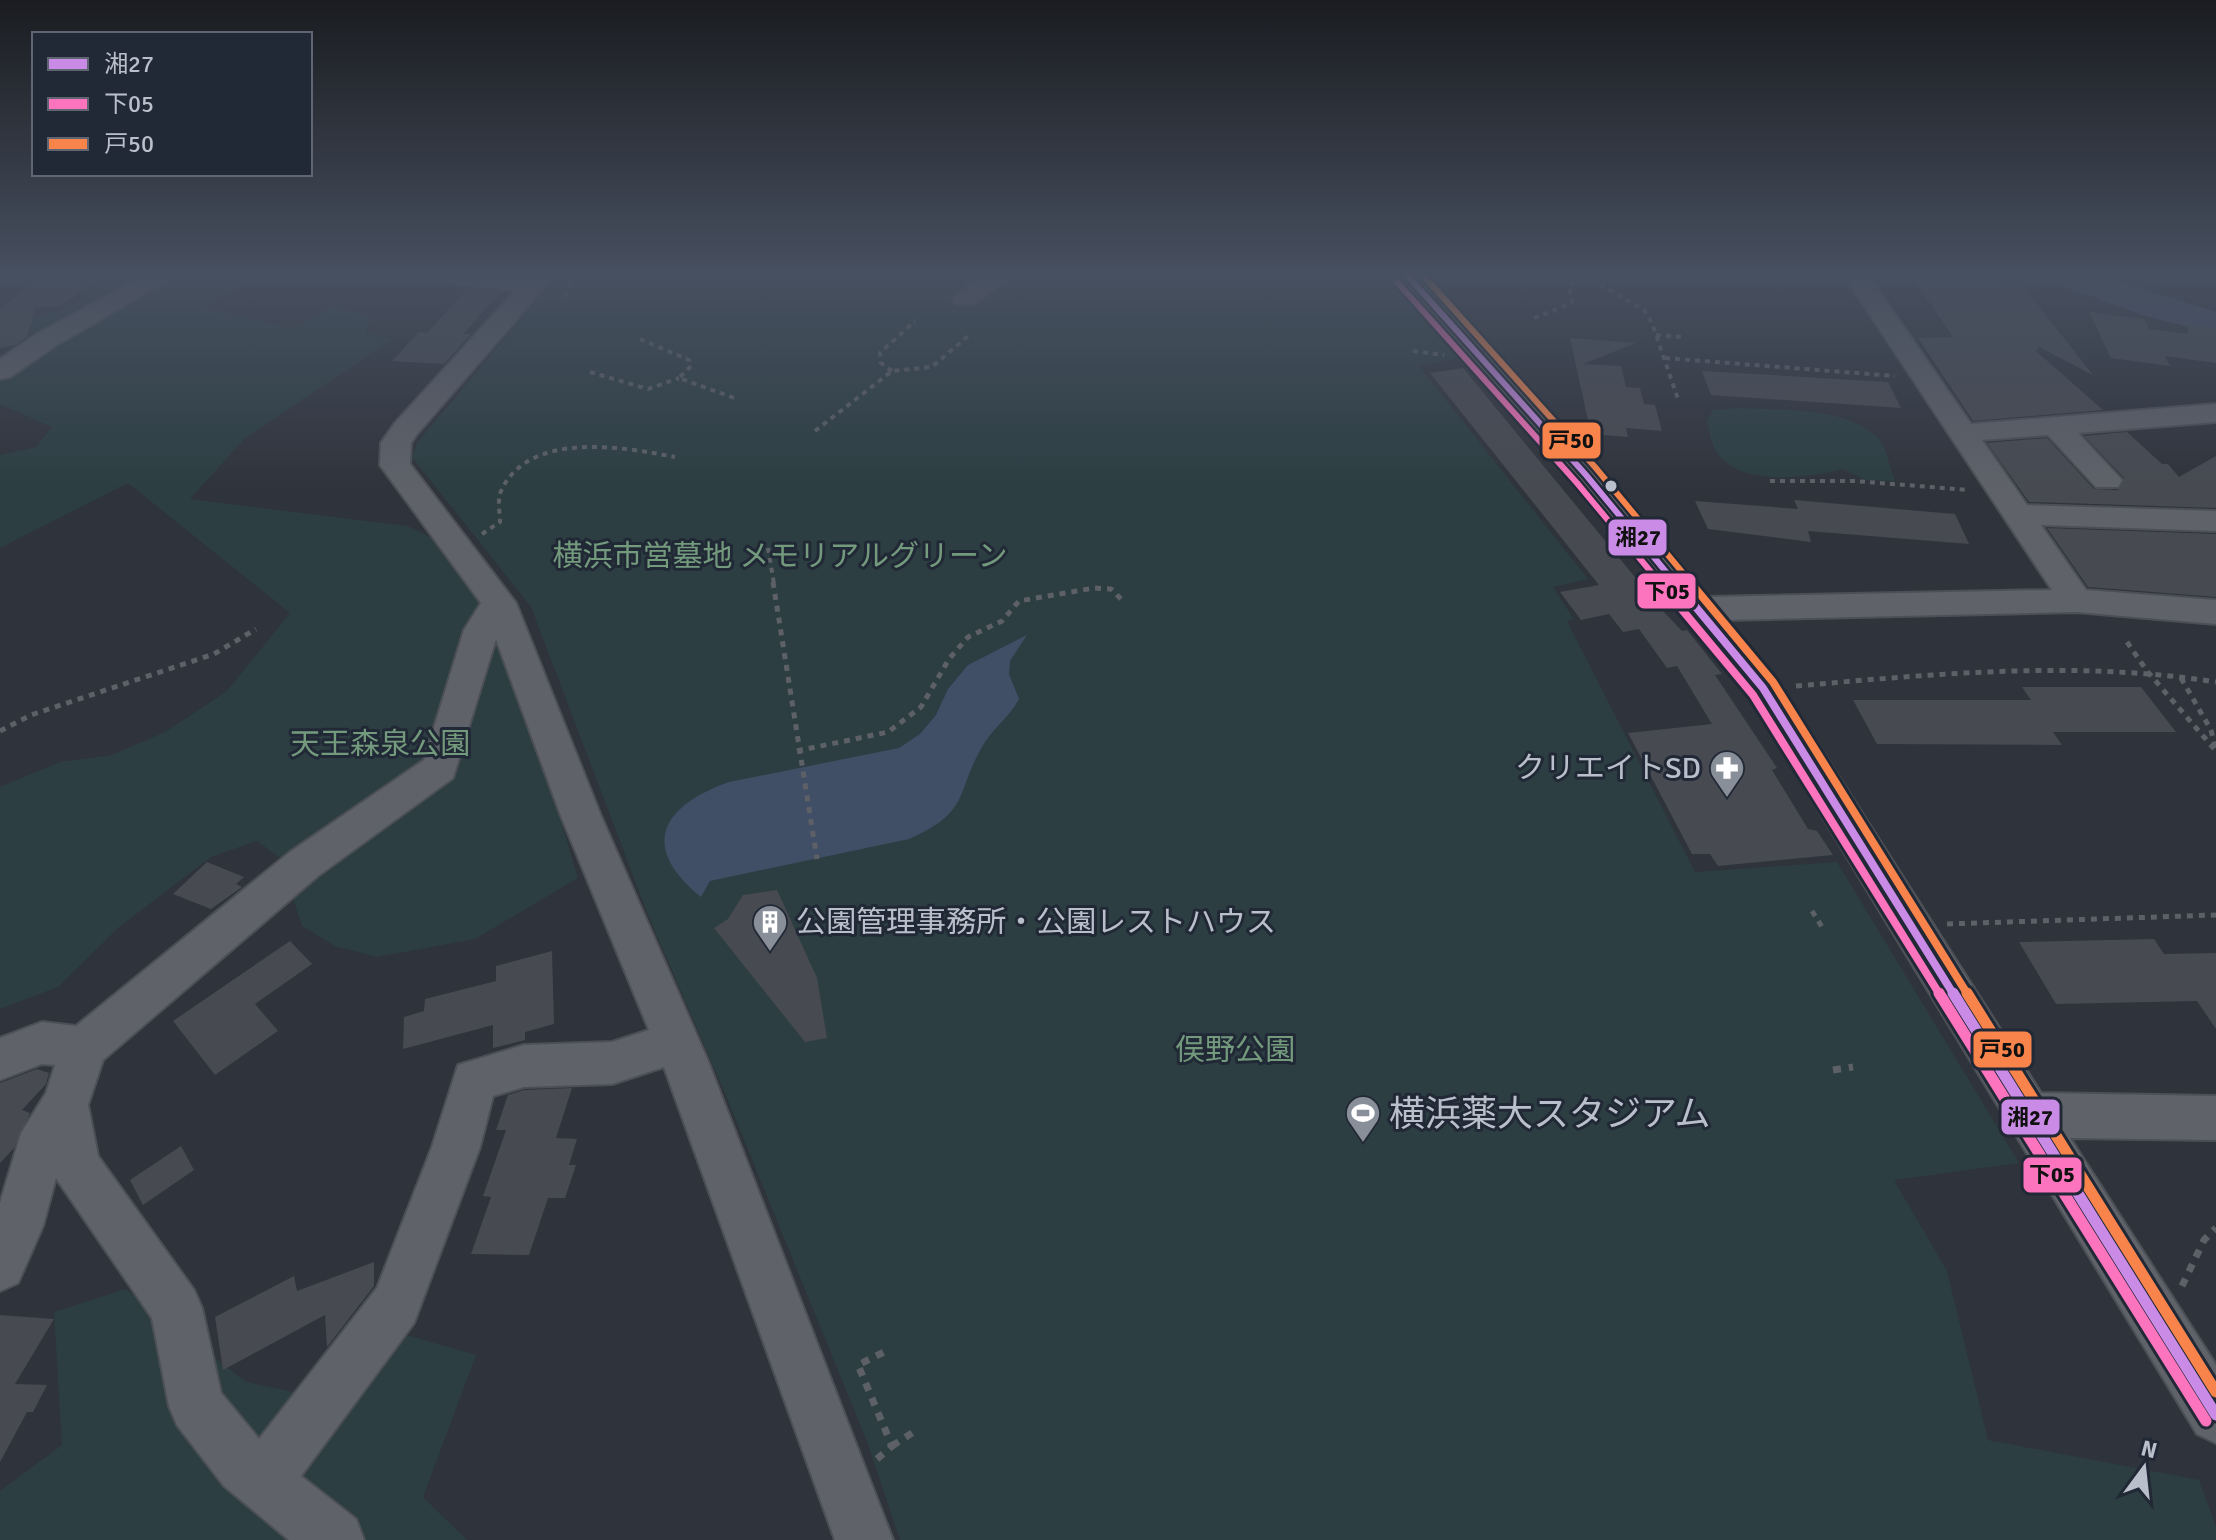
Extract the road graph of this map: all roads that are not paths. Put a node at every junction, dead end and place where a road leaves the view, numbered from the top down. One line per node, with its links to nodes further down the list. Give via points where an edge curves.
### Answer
1 (37, 346): 5 (street)
2 (481, 346): 13 (street, via 396,443 395,465)
3 (1473, 346): 14 (street)
4 (1903, 346): 8 (street)
5 (0, 371)
6 (2216, 413): 7 (street)
7 (2057, 428): 8 (street); 9 (street)
8 (1964, 433): 10 (street)
9 (2107, 480)
10 (2012, 504): 11 (street); 12 (street)
11 (2216, 521)
12 (2076, 601): 14 (street); 15 (street)
13 (499, 603): 16 (street, via 581,816); 17 (street, via 481,630 440,768 304,864)
14 (1700, 609): 20 (street, via 1763,688)
15 (2216, 612)
16 (677, 1042): 24 (street, via 612,1063 524,1066 474,1080 456,1147 396,1305); 26 (street)
17 (84, 1048): 18 (street, via 42,1043); 19 (street)
18 (0, 1059)
19 (65, 1105): 22 (street, via 45,1133 18,1226); 24 (street, via 75,1165 176,1308 196,1406)
20 (2030, 1115): 21 (street); 23 (street)
21 (2216, 1118)
22 (0, 1265)
23 (2216, 1415)
24 (261, 1481): 25 (street)
25 (335, 1540)
26 (864, 1540)

